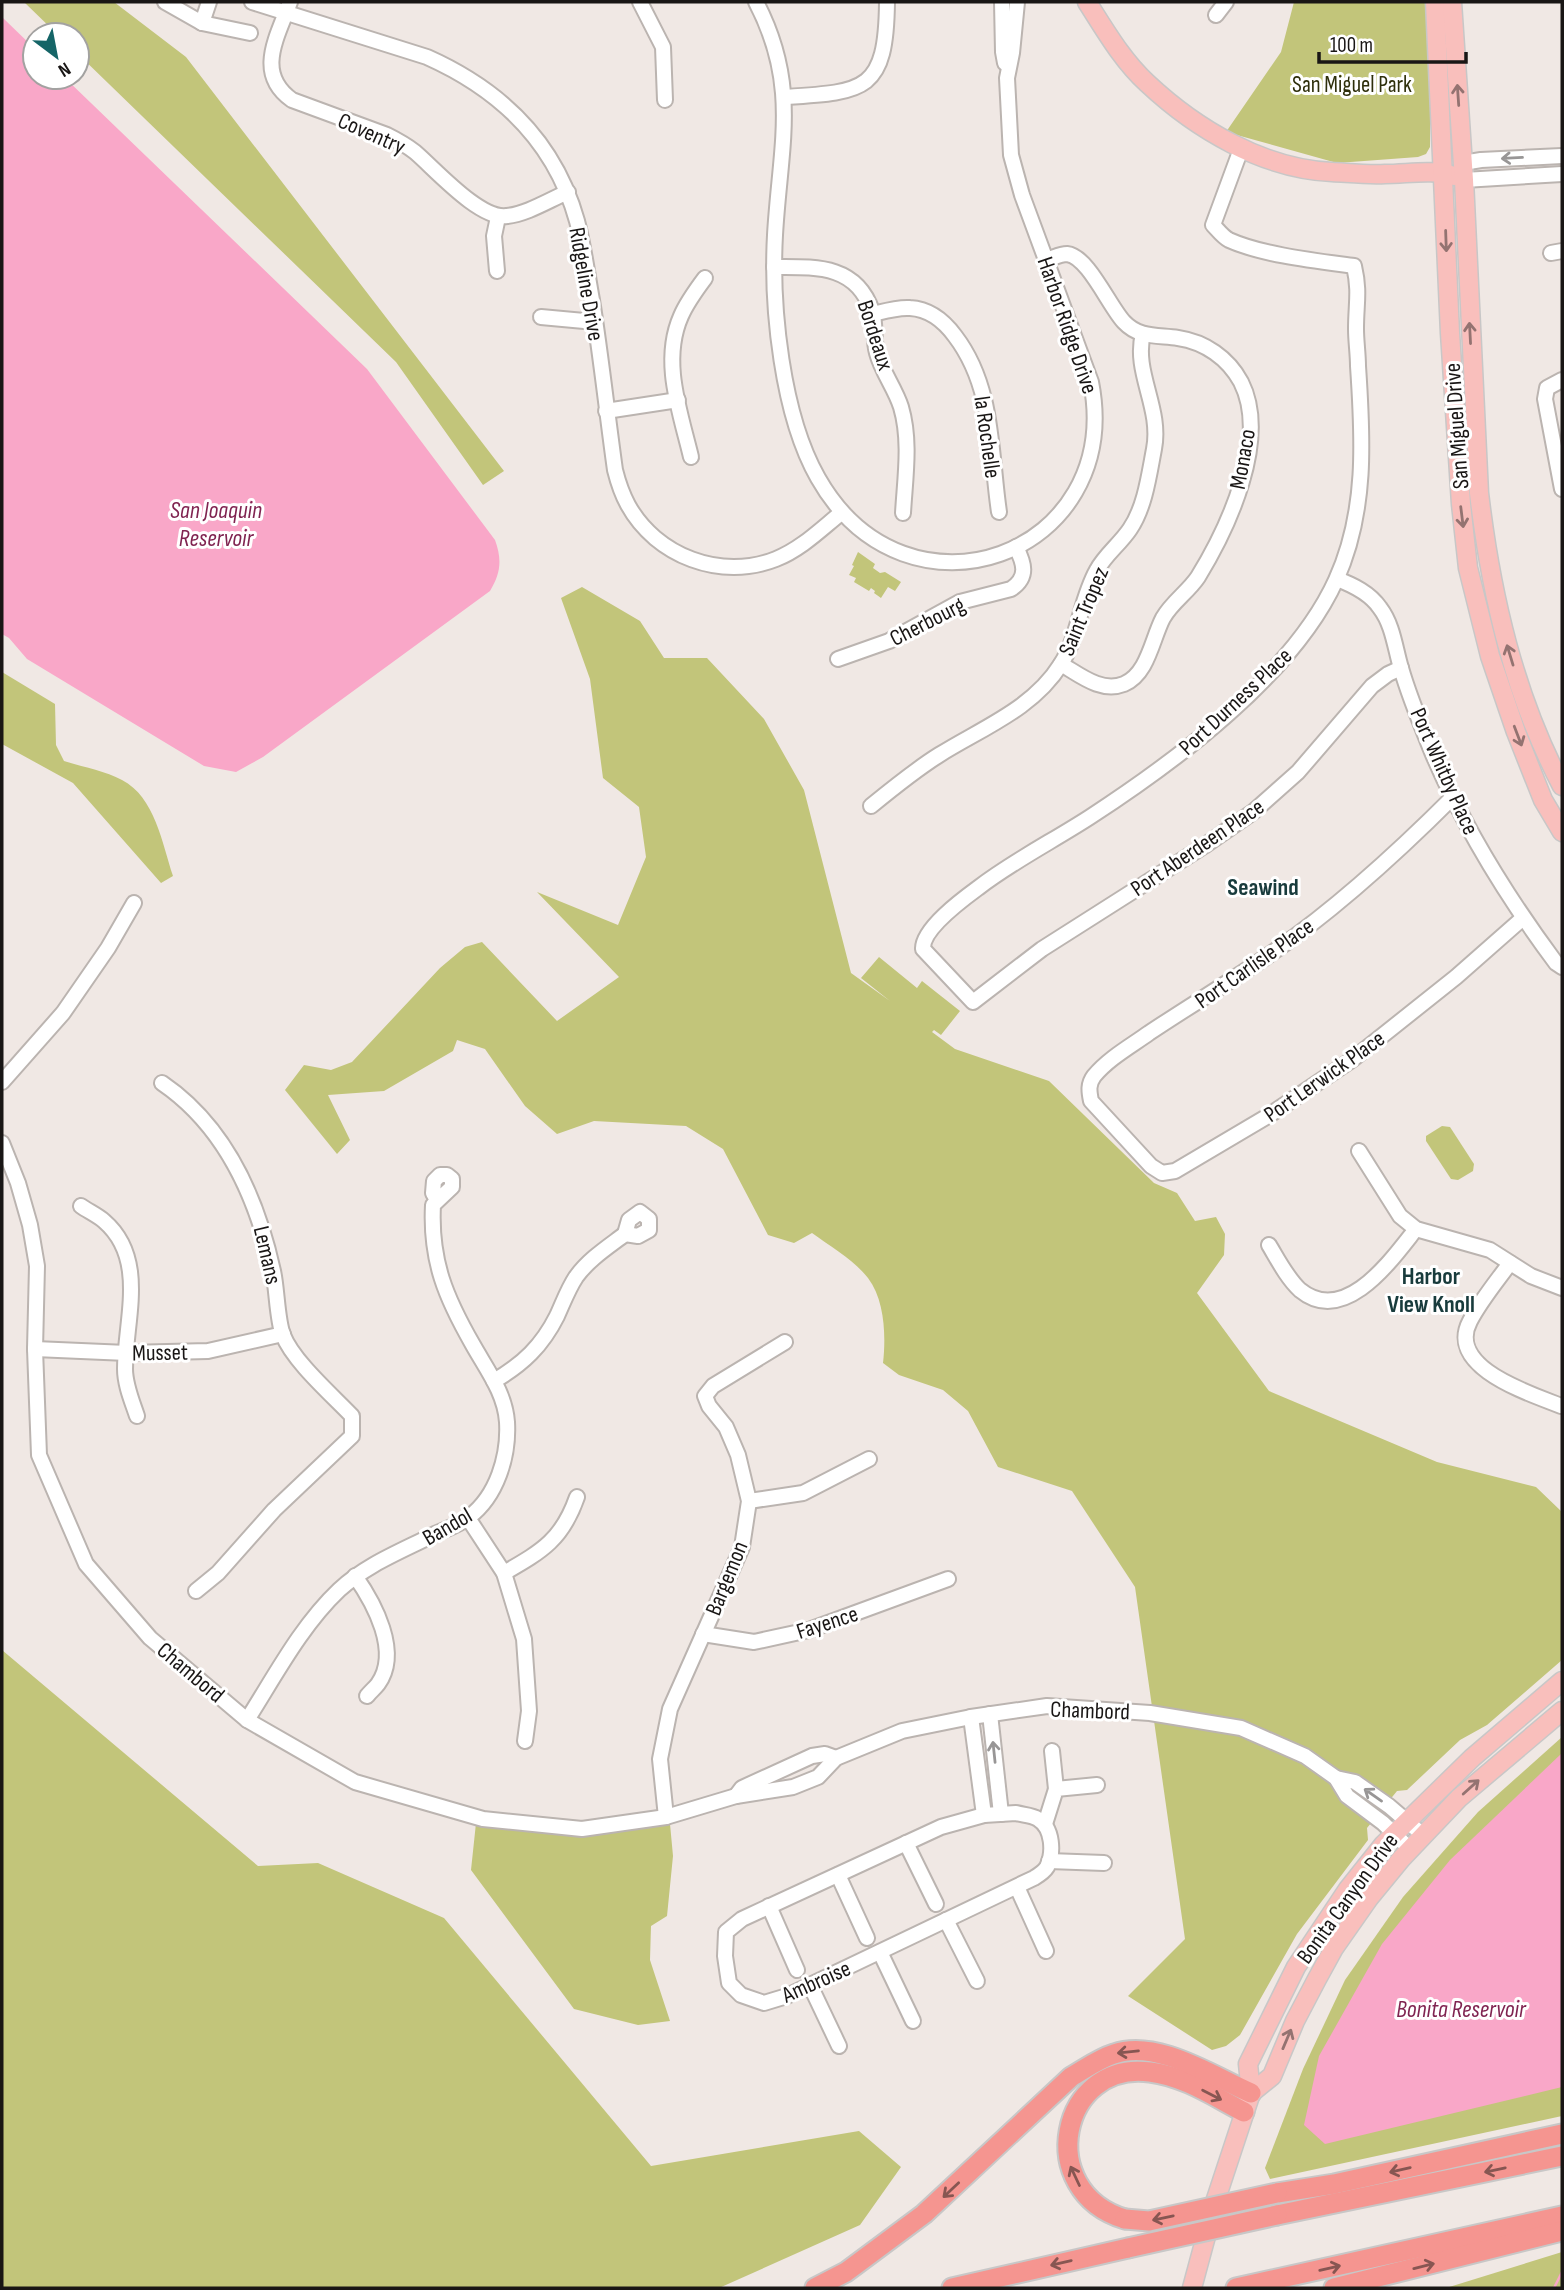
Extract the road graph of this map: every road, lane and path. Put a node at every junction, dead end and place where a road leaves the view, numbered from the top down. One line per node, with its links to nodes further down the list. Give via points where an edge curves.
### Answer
1 (165, 2): 15 (street)
2 (209, 2): 15 (street)
3 (252, 2): 13 (street, Ridgeline Drive)
4 (640, 2): 19 (street, via 663,47)
5 (756, 2): 18 (street, Harbor Ridge Drive, via 774,41)
6 (887, 2): 18 (street, via 883,55 863,83 842,93)
7 (1002, 2): 17 (street, Harbor Ridge Drive)
8 (1017, 2): 17 (street, Harbor Ridge Drive)
9 (1087, 2): 20 (main road, via 1146,82 1186,116)
10 (1226, 2): 14 (street)
11 (1435, 2): 22 (main road, San Miguel Drive)
12 (1452, 2): 23 (main road, San Miguel Drive, one-way to 12)
13 (288, 7): 25 (street, Ridgeline Drive, via 427,57 482,86 536,138); 26 (street, Coventry, via 271,64 274,81 285,95 401,142 455,190)
14 (1216, 15)
15 (202, 23): 16 (street)
16 (250, 33)
17 (1007, 71): 27 (street, Harbor Ridge Drive, via 1011,155)
18 (785, 97): 28 (street, Harbor Ridge Drive)
19 (665, 100)
20 (1241, 149): 22 (main road, via 1325,172); 44 (street, Port Durness Place, via 1213,225 1227,239 1290,256 1354,266 1359,289 1356,330 1362,462 1358,504)
21 (1562, 156): 23 (street, one-way to 23, via 1481,160)
22 (1443, 172): 23 (main road); 51 (main road, San Miguel Drive, one-way to 51, via 1468,568 1490,656 1516,732 1543,800)
23 (1464, 172): 24 (street); 48 (main road, San Miguel Drive, one-way to 23, via 1521,690 1499,616 1485,544)
24 (1562, 174)
25 (568, 192): 26 (street, via 513,215); 33 (street, Ridgeline Drive, via 582,240)
26 (498, 216): 29 (street, via 494,236)
27 (1046, 260): 34 (street, via 1067,254 1079,259 1120,318); 43 (street, Harbor Ridge Drive, via 1091,382 1093,443 1082,479 1062,510)
28 (774, 267): 31 (street, Bordeaux, via 819,267 838,272 859,288); 41 (street, Harbor Ridge Drive, via 779,339 797,427 816,476)
29 (497, 271)
30 (705, 278): 36 (street, via 688,302 675,334 672,369)
31 (873, 314): 40 (street, la Rochelle, via 899,308 921,310 941,320 961,344 983,391); 42 (street, Bordeaux, via 877,355 898,396 905,424)
32 (541, 317): 33 (street)
33 (595, 322): 37 (street, Ridgeline Drive)
34 (1143, 334): 46 (street, Saint Tropez, via 1140,355 1156,424 1142,504 1130,529 1097,569); 46 (street, Monaco, via 1201,345 1223,359 1240,380 1249,404 1250,441 1243,478 1198,577 1166,614 1137,676 1121,686 1103,687)
35 (1562, 380): 39 (street, via 1545,392)
36 (678, 400): 37 (street); 38 (street)
37 (606, 411): 41 (street, Ridgeline Drive, via 615,470 628,505 651,535 682,556 725,567 774,560 807,542)
38 (691, 457)
39 (1562, 489)
40 (999, 512)
41 (841, 513): 43 (street, Harbor Ridge Drive, via 881,545 924,560 969,561)
42 (903, 513)
43 (1016, 547): 45 (street, Cherbourg, via 1024,573 1011,589 960,602 889,641)
44 (1337, 579): 47 (street, Port Whitby Place, via 1364,592 1381,609); 55 (street, Port Durness Place, via 1297,643 1210,729 1130,790 997,873 933,927 923,949)
45 (838, 659)
46 (1061, 664): 50 (street, Saint Tropez, via 1018,709 932,759)
47 (1401, 668): 49 (street, Port Whitby Place); 55 (street, Port Aberdeen Place, via 1372,686 1298,772 1253,812 1042,949)
48 (1562, 786)
49 (1453, 797): 53 (street, Port Whitby Place); 58 (street, Port Carlisle Place, via 1323,915 1103,1067 1089,1090 1095,1107)
50 (871, 806)
51 (1562, 832)
52 (134, 903): 56 (street, via 63,1013)
53 (1523, 918): 54 (street, Port Whitby Place); 58 (street, Port Lerwick Place, via 1353,1059 1175,1171 1162,1173 1151,1166)
54 (1562, 967)
55 (973, 1002)
56 (2, 1082)
57 (162, 1083): 68 (street, Lemans, via 182,1096 208,1124 248,1189 265,1232)
58 (1116, 1129)
59 (2, 1143): 70 (street, Chambord, via 18,1183 37,1266)
60 (1359, 1151): 63 (street, via 1401,1216)
61 (437, 1200): 72 (street, Bandol, via 433,1205 434,1255 459,1319)
62 (81, 1206): 71 (street, via 116,1234 127,1259 132,1279)
63 (1416, 1229): 65 (street, via 1370,1281 1340,1299 1317,1299 1299,1289); 66 (street, via 1490,1250)
64 (625, 1234): 72 (street, via 581,1271 534,1352)
65 (1269, 1245)
66 (1510, 1263): 67 (street); 73 (street, via 1470,1321 1468,1345 1479,1364 1496,1378)
67 (1562, 1288)
68 (283, 1334): 71 (street, Musset, via 208,1351); 82 (street, Lemans, via 304,1366 352,1416 352,1436)
69 (785, 1342): 77 (street, Bargemon, via 713,1386 705,1396 738,1455)
70 (35, 1349): 71 (street, Musset); 89 (street, Chambord, via 39,1455 86,1564 150,1638)
71 (127, 1353): 74 (street, via 125,1371)
72 (494, 1381): 78 (street, Bandol, via 506,1416 506,1451 492,1488)
73 (1561, 1406)
74 (137, 1416)
75 (869, 1459): 77 (street, via 803,1493)
76 (577, 1497): 79 (street, via 558,1536)
77 (749, 1502): 83 (street, Bargemon, via 741,1546)
78 (468, 1518): 79 (street); 80 (street, Bandol)
79 (504, 1573): 90 (street, via 524,1639 529,1711)
80 (355, 1576): 85 (street, via 379,1617 385,1640 380,1682); 89 (street, Bandol, via 317,1614)
81 (948, 1579): 83 (street, Fayence, via 809,1630 754,1642)
82 (196, 1591)
83 (703, 1634): 100 (street, Bargemon, via 670,1709 660,1759)
84 (1562, 1681): 102 (main road, Bonita Canyon Drive)
85 (367, 1696)
86 (1562, 1711): 103 (main road, Bonita Canyon Drive, one-way to 86, via 1478,1781)
87 (990, 1714): 88 (street, Chambord); 98 (street, one-way to 87); 102 (street, Chambord, via 1047,1706 1150,1713 1241,1728 1305,1756 1336,1778 1355,1782 1390,1806)
88 (971, 1717): 92 (street, Chambord, via 902,1731); 99 (street)
89 (247, 1720): 100 (street, Chambord, via 355,1782 483,1819 583,1829)
90 (525, 1741)
91 (1052, 1751): 96 (street)
92 (831, 1756): 93 (street, Chambord, via 812,1756); 95 (street, Chambord, via 818,1777)
93 (782, 1769): 95 (street); 97 (street, Chambord)
94 (1097, 1784): 96 (street)
95 (790, 1787): 97 (street, Chambord)
96 (1056, 1789): 101 (street)
97 (736, 1796): 100 (street, Chambord)
98 (1000, 1814): 99 (street, Ambroise); 101 (street, Ambroise, via 1036,1817)
99 (984, 1815): 104 (street, Ambroise)
100 (666, 1817)
101 (1045, 1824): 106 (street)
102 (1399, 1827): 103 (street, Chambord); 105 (street, Chambord); 121 (main road, Bonita Canyon Drive, via 1348,1889 1296,1967 1248,2064)
103 (1423, 1835): 105 (main road, Bonita Canyon Drive)
104 (906, 1843): 108 (street, Ambroise); 110 (street)
105 (1410, 1849): 121 (main road, Bonita Canyon Drive, one-way to 105, via 1272,2076 1334,1948)
106 (1049, 1861): 107 (street); 109 (street, Ambroise, via 1045,1870)
107 (1104, 1863)
108 (838, 1875): 111 (street, Ambroise); 113 (street)
109 (1017, 1887): 112 (street, Ambroise); 114 (street)
110 (936, 1904)
111 (769, 1906): 116 (street); 118 (street, Ambroise, via 726,1931 729,1983 741,1995 764,2003)
112 (947, 1920): 115 (street, Ambroise); 117 (street)
113 (867, 1938)
114 (1046, 1951)
115 (880, 1952): 118 (street, Ambroise); 119 (street)
116 (797, 1970)
117 (977, 1981)
118 (810, 1985): 120 (street)
119 (913, 2021)
120 (839, 2046)
121 (1251, 2093): 122 (main road, Bonita Canyon Drive); 127 (highway, one-way to 127, via 1167,2055 1142,2050 1097,2061 1071,2077 924,2214 846,2273)
122 (1244, 2112): 123 (highway, one-way to 122, bridge, via 1149,2221 1107,2212 1087,2197 1074,2178 1067,2154 1069,2128 1078,2105 1111,2077 1150,2072 1180,2080); 129 (main road, Bonita Canyon Drive)
123 (1562, 2134)
124 (1562, 2156): 128 (highway, one-way to 128, bridge)
125 (1562, 2216): 130 (highway, one-way to 125)
126 (1562, 2231): 131 (highway, one-way to 126)
127 (815, 2288)
128 (952, 2288)
129 (1192, 2288)
130 (1236, 2288)
131 (1334, 2288)

